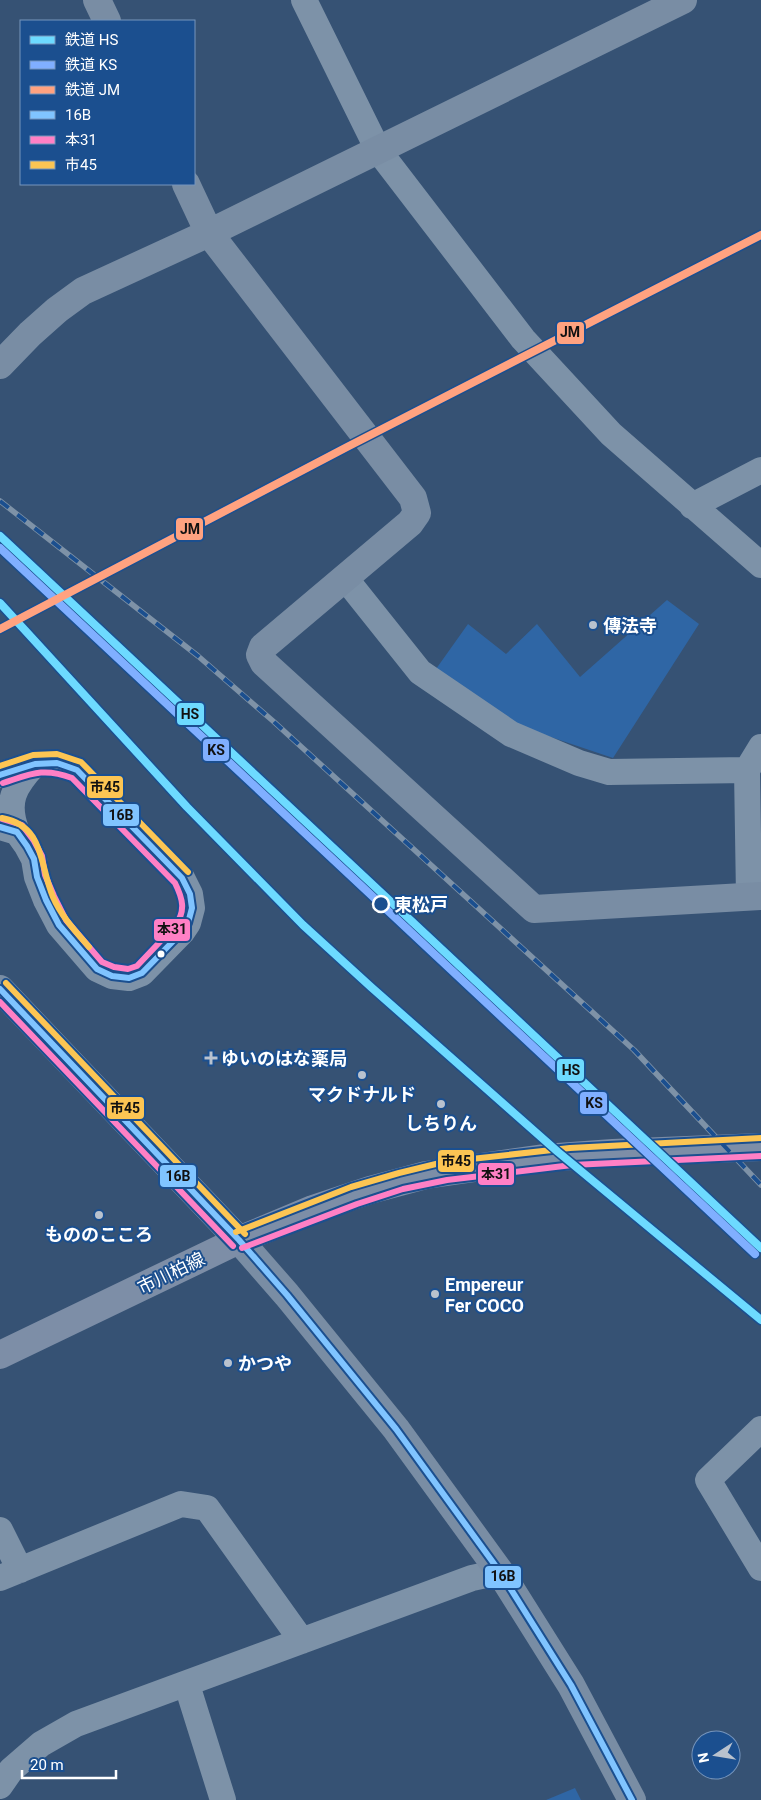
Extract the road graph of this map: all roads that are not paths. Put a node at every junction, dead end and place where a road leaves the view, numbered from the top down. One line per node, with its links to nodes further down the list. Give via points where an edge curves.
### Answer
1 (97, 0): 4 (street)
2 (304, 0): 5 (street)
3 (683, 0): 5 (street)
4 (107, 20)
5 (378, 150): 7 (street); 10 (street, via 523,339 611,434)
6 (186, 185): 7 (street)
7 (209, 233): 8 (street, via 83,291 30,334); 12 (street, via 413,498 417,513 410,523)
8 (0, 365)
9 (761, 470): 10 (street)
10 (692, 506): 11 (street)
11 (761, 565)
12 (346, 578): 15 (street, via 420,672 511,734 579,763 610,772); 18 (street, via 263,648 260,655 264,663 534,909)
13 (761, 747): 15 (street)
14 (35, 764): 16 (street); 17 (street, via 20,780 11,799 12,818); 17 (street, via 58,763 77,770 182,878 190,894 192,908 188,923 142,973 129,978 112,976 97,969 59,925 37,878 34,859)
15 (747, 770): 18 (street)
16 (0, 775)
17 (8, 829)
18 (755, 897)
19 (5, 1003): 21 (street)
20 (761, 1147): 21 (main road, 市川柏線, via 544,1158 426,1175 312,1209)
21 (240, 1240): 22 (main road, 市川柏線); 26 (street, via 396,1429)
22 (0, 1355)
23 (761, 1429): 25 (street, via 708,1480)
24 (0, 1530): 27 (street)
25 (761, 1568)
26 (500, 1572): 28 (street, via 472,1578); 32 (street, via 571,1685)
27 (10, 1574): 28 (street, via 181,1504 207,1508)
28 (302, 1641): 29 (street)
29 (187, 1685): 30 (street, via 76,1724 41,1744 11,1770); 31 (street)
30 (0, 1786)
31 (223, 1800)
32 (632, 1800)

